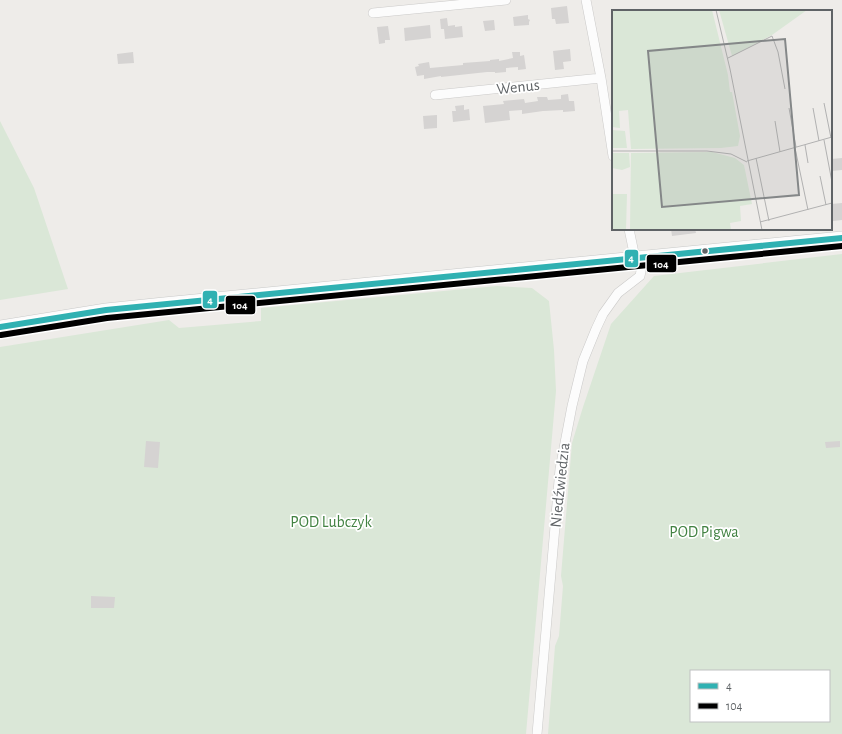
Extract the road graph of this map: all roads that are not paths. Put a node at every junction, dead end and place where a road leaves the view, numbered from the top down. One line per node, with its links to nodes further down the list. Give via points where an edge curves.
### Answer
1 (506, 0): 3 (street)
2 (586, 0): 4 (street)
3 (373, 13)
4 (602, 78): 5 (street, Wenus); 6 (street)
5 (435, 95)
6 (612, 149)
7 (629, 230): 9 (street)
8 (842, 238): 9 (street)
9 (637, 258): 10 (street, via 106,310); 11 (street, Niedźwiedzia, via 640,276 618,293 603,314 583,361 572,406 560,470)
10 (0, 327)
11 (537, 734)

